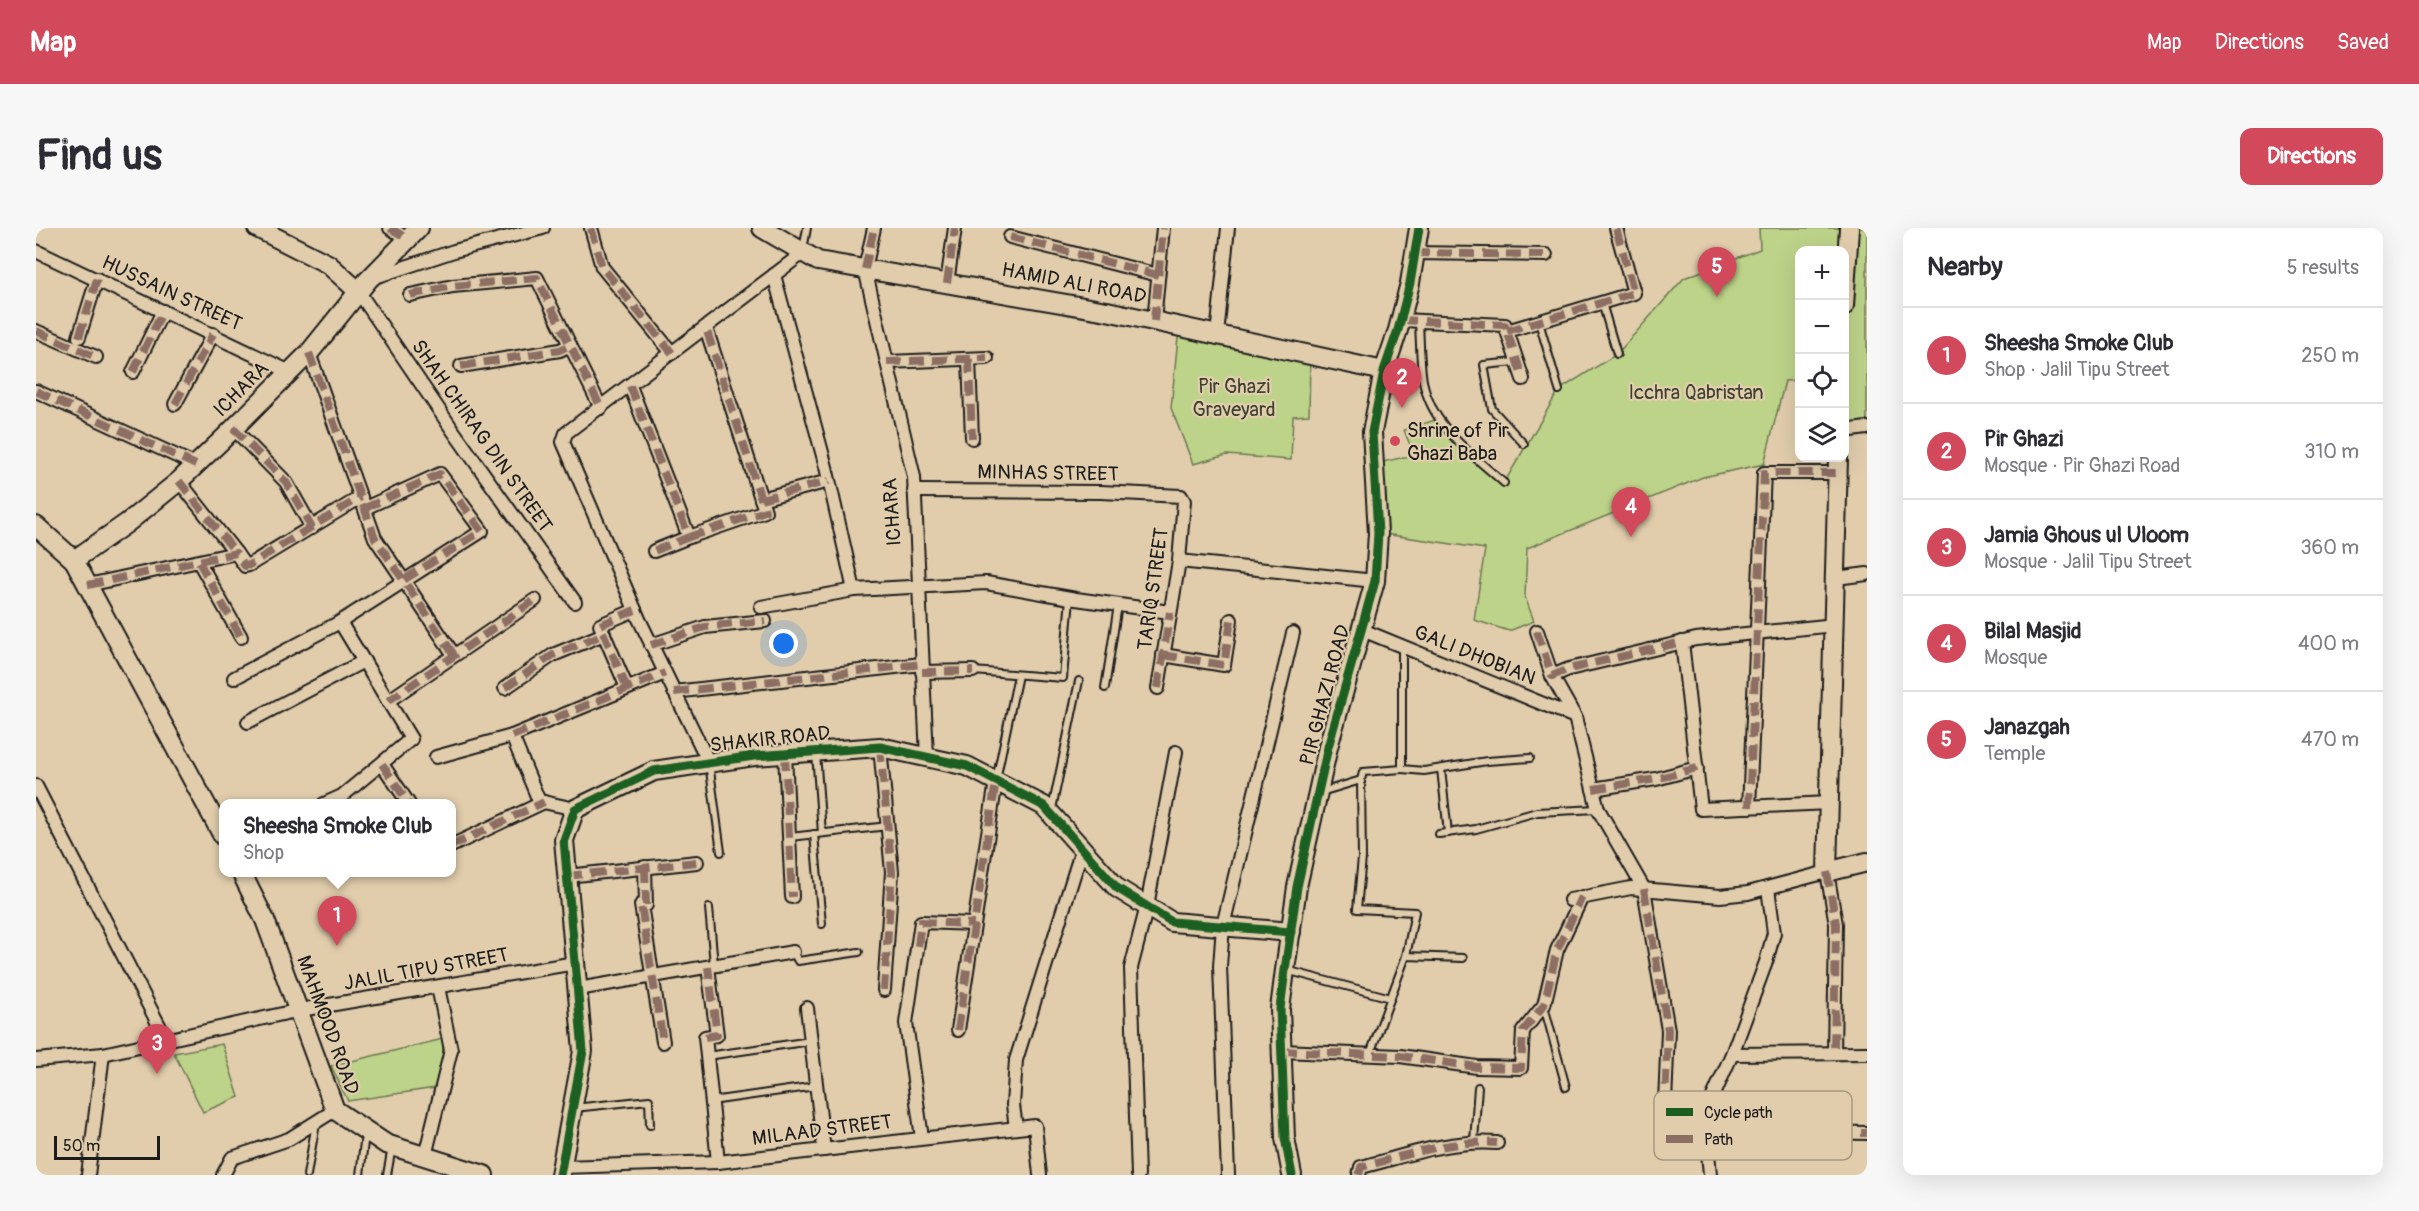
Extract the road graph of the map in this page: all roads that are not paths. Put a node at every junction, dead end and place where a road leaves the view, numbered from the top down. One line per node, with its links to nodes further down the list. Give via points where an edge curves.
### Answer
1 (257, 228): 25 (street)
2 (390, 228): 14 (street)
3 (543, 228): 25 (street, via 454,252)
4 (591, 228): 42 (street, via 602,267)
5 (807, 228): 17 (lane)
6 (874, 228): 20 (street)
7 (955, 228): 24 (street)
8 (1163, 228): 22 (street)
9 (1228, 228): 38 (street)
10 (1419, 228): 18 (street, PIR GHAZI ROAD)
11 (1616, 228): 28 (street, via 1634,293)
12 (1849, 228): 27 (street)
13 (766, 229): 17 (street, HAMID ALI ROAD)
14 (413, 234): 25 (street, ICHARA)
15 (1011, 237): 22 (street)
16 (36, 251): 23 (street, HUSSAIN STREET)
17 (802, 253): 20 (street, HAMID ALI ROAD, via 818,261); 21 (street)
18 (1414, 253): 19 (street); 30 (street, PIR GHAZI ROAD)
19 (1546, 255)
20 (865, 269): 24 (street, HAMID ALI ROAD); 47 (street, ICHARA)
21 (774, 275): 34 (street); 67 (street)
22 (1158, 275): 31 (street)
23 (97, 279): 29 (street, HUSSAIN STREET); 39 (street)
24 (946, 283): 31 (street, HAMID ALI ROAD)
25 (363, 286): 41 (street, ICHARA); 90 (street, SHAH CHIRAG DIN STREET, via 461,442)
26 (410, 295): 40 (street, via 453,286 537,278)
27 (1845, 300)
28 (1602, 303): 33 (street); 43 (lane)
29 (163, 310): 37 (street, HUSSAIN STREET); 51 (street)
30 (1401, 320): 32 (street); 50 (street, PIR GHAZI ROAD)
31 (1154, 321): 38 (street, HAMID ALI ROAD)
32 (1419, 321): 36 (street, via 1505,325); 68 (lane, via 1423,382 1434,414 1457,441)
33 (1539, 321): 36 (street); 55 (lane)
34 (706, 328): 42 (street); 71 (street)
35 (36, 331): 44 (street)
36 (1507, 331): 48 (street)
37 (213, 334): 52 (street, HUSSAIN STREET); 57 (street)
38 (1218, 335): 50 (street, HAMID ALI ROAD)
39 (79, 337)
40 (570, 345): 49 (street, via 560,350); 58 (street)
41 (309, 353): 52 (street, ICHARA); 72 (street)
42 (672, 353): 54 (street)
43 (1617, 354)
44 (96, 357)
45 (987, 358): 46 (street)
46 (969, 359): 47 (street); 62 (street)
47 (887, 362): 69 (street, ICHARA)
48 (1517, 362): 53 (street); 63 (lane, via 1484,365 1492,409)
49 (461, 366)
50 (1384, 371): 84 (street, PIR GHAZI ROAD, via 1372,432 1378,533)
51 (134, 372)
52 (290, 372): 59 (street, ICHARA)
53 (1523, 379)
54 (630, 386): 58 (street); 75 (street)
55 (1559, 390)
56 (36, 391): 64 (street)
57 (175, 404)
58 (601, 408): 93 (street, via 566,433 563,442)
59 (234, 428): 64 (street, ICHARA); 74 (street, via 286,482)
60 (1867, 428): 61 (street)
61 (1849, 430)
62 (972, 438)
63 (1524, 444)
64 (196, 465): 66 (street, ICHARA)
65 (1838, 465): 82 (street); 101 (street, via 1764,473)
66 (179, 481): 77 (street); 78 (street, ICHARA)
67 (829, 481): 71 (street); 87 (street)
68 (1504, 483)
69 (914, 491): 70 (street, MINHAS STREET); 86 (street, ICHARA)
70 (1181, 496): 79 (street, TARIQ STREET, via 1184,501)
71 (761, 499): 75 (street, via 765,511)
72 (363, 502): 74 (street); 83 (street, via 375,538); 83 (street, via 440,474 482,531)
73 (36, 526): 78 (street)
74 (312, 528): 77 (street, via 249,565 244,566)
75 (689, 537): 76 (street)
76 (654, 551)
77 (236, 553): 80 (street)
78 (74, 560): 85 (street)
79 (1179, 561): 84 (street); 94 (street, TARIQ STREET)
80 (199, 562): 85 (street); 104 (street)
81 (1867, 574): 82 (street)
82 (1836, 578): 98 (street)
83 (402, 581): 97 (street); 109 (street)
84 (1375, 581): 99 (street, PIR GHAZI ROAD)
85 (88, 585): 153 (street)
86 (918, 585): 87 (street); 88 (street, via 986,583); 111 (street, ICHARA)
87 (854, 590): 92 (street)
88 (1070, 597): 91 (street); 114 (lane, via 1063,678)
89 (535, 600): 109 (street)
90 (575, 602)
91 (1118, 604): 94 (street); 120 (lane)
92 (761, 607)
93 (636, 610): 103 (street, via 600,625); 106 (street)
94 (1170, 612): 108 (street, TARIQ STREET)
95 (1232, 620): 108 (street, via 1224,665)
96 (765, 621): 106 (street, via 705,627)
97 (340, 622): 110 (street); 116 (street)
98 (1835, 625): 101 (street); 147 (street)
99 (1360, 629): 107 (street, GALI DHOBIAN); 143 (street, PIR GHAZI ROAD)
100 (1537, 631): 115 (street)
101 (1758, 632): 105 (street); 148 (street)
102 (1293, 633): 175 (street)
103 (604, 634): 118 (street, via 553,655); 119 (street)
104 (241, 637)
105 (1682, 642): 115 (street); 136 (street)
106 (651, 645): 113 (street)
107 (1402, 646): 124 (street, GALI DHOBIAN); 137 (lane)
108 (1163, 655): 121 (street, TARIQ STREET)
109 (454, 656): 123 (street)
110 (364, 661): 123 (street); 125 (street)
111 (922, 668): 112 (street); 122 (street); 132 (street, ICHARA)
112 (973, 671): 114 (lane)
113 (665, 673): 119 (street); 122 (street)
114 (1018, 675): 140 (lane)
115 (1552, 676): 124 (street)
116 (234, 678)
117 (1079, 681): 151 (lane)
118 (505, 688)
119 (627, 688): 126 (street)
120 (1105, 688)
121 (1158, 688)
122 (674, 692): 134 (street)
123 (388, 701): 135 (street, via 411,739)
124 (1575, 717): 142 (street)
125 (248, 722)
126 (512, 736): 131 (street); 146 (street, via 539,801)
127 (880, 747): 128 (street, SHAKIR ROAD); 132 (street, SHAKIR ROAD); 152 (street)
128 (816, 752): 130 (street, SHAKIR ROAD); 154 (lane)
129 (1176, 752): 171 (street)
130 (785, 754): 134 (street, SHAKIR ROAD); 158 (street)
131 (436, 757)
132 (927, 757): 140 (street, SHAKIR ROAD, via 967,766)
133 (1530, 758): 138 (lane)
134 (709, 763): 149 (street, SHAKIR ROAD, via 654,771); 161 (lane)
135 (382, 764): 144 (street); 145 (street)
136 (1697, 768): 142 (street); 148 (street, via 1701,809)
137 (1402, 769): 138 (lane); 139 (lane, via 1363,772)
138 (1441, 769): 155 (lane)
139 (1361, 780): 143 (lane); 179 (lane, via 1362,858 1357,909 1415,912)
140 (996, 781): 151 (street, SHAKIR ROAD); 174 (street)
141 (36, 786): 193 (street)
142 (1593, 789): 150 (street)
143 (1319, 793): 176 (street, PIR GHAZI ROAD, via 1297,887)
144 (335, 799)
145 (406, 799)
146 (544, 802): 149 (street); 159 (street)
147 (1829, 803): 148 (street); 165 (street)
148 (1749, 807)
149 (575, 809): 166 (street, via 564,840)
150 (1598, 809): 155 (lane, via 1537,812); 169 (street)
151 (1051, 813): 160 (street, SHAKIR ROAD)
152 (888, 826): 154 (lane); 187 (street, via 892,872)
153 (219, 829)
154 (822, 833): 156 (lane)
155 (1448, 833): 157 (lane)
156 (814, 834): 158 (lane); 173 (lane)
157 (1439, 834)
158 (789, 837): 170 (street)
159 (456, 844)
160 (1082, 849): 171 (street, SHAKIR ROAD, via 1117,888); 214 (street, via 1016,1060)
161 (721, 852)
162 (697, 862): 164 (street)
163 (1867, 862): 165 (street)
164 (645, 867): 166 (street); 184 (street, via 646,905 641,905)
165 (1827, 872): 168 (street); 197 (street, via 1836,924)
166 (567, 876): 181 (street)
167 (243, 877): 191 (street, MAHMOOD ROAD, via 265,920)
168 (1768, 888): 169 (street, via 1720,896); 200 (street, via 1774,933)
169 (1644, 889): 189 (street, via 1576,898 1557,950); 207 (street, via 1668,1030)
170 (792, 897)
171 (1147, 906): 175 (street, SHAKIR ROAD, via 1172,922); 234 (street, via 1131,968)
172 (709, 908): 182 (lane)
173 (822, 924)
174 (974, 924): 192 (street); 218 (street, via 921,922 906,1023)
175 (1223, 926): 176 (street, SHAKIR ROAD); 235 (street, via 1220,966)
176 (1291, 933): 183 (street, PIR GHAZI ROAD)
177 (793, 952): 178 (lane, via 798,961); 182 (street)
178 (859, 952)
179 (1406, 956): 180 (lane); 188 (lane)
180 (1463, 958)
181 (576, 963): 185 (street, JALIL TIPU STREET); 186 (street)
182 (711, 966): 184 (street); 202 (street, via 717,1035 705,1037)
183 (1285, 970): 188 (lane); 196 (street, PIR GHAZI ROAD, via 1280,1009)
184 (653, 976): 186 (street); 195 (street)
185 (438, 987): 191 (street, JALIL TIPU STREET); 223 (street, via 451,1050)
186 (578, 989): 210 (street, via 583,1051)
187 (884, 990)
188 (1390, 998): 201 (lane)
189 (1544, 1005): 201 (street, via 1523,1031 1521,1068); 206 (lane)
190 (807, 1008): 194 (street)
191 (300, 1010): 193 (street, JALIL TIPU STREET); 211 (street, MAHMOOD ROAD)
192 (958, 1030)
193 (166, 1039): 199 (street, JALIL TIPU STREET)
194 (811, 1041): 202 (lane); 204 (street)
195 (663, 1042)
196 (1282, 1051): 201 (street); 236 (street, PIR GHAZI ROAD, via 1285,1138)
197 (1834, 1053): 198 (street); 200 (street)
198 (1867, 1053)
199 (103, 1054): 203 (street, JALIL TIPU STREET); 227 (street)
200 (1731, 1054): 208 (street)
201 (1370, 1055)
202 (706, 1056): 209 (street)
203 (37, 1058)
204 (816, 1086): 209 (lane); 222 (street)
205 (1478, 1087): 219 (lane)
206 (1566, 1087)
207 (1665, 1091)
208 (1715, 1091)
209 (711, 1101): 225 (street)
210 (573, 1108): 213 (lane, via 648,1100); 226 (street)
211 (335, 1110): 212 (street); 215 (street, MAHMOOD ROAD)
212 (316, 1122): 228 (street, via 289,1139 232,1158); 229 (lane)
213 (650, 1125)
214 (1016, 1128): 218 (street, MILAAD STREET); 233 (street, MILAAD STREET, via 1035,1126)
215 (366, 1131): 221 (street, MAHMOOD ROAD); 230 (lane)
216 (1852, 1133): 217 (street)
217 (1867, 1133)
218 (922, 1138): 222 (street, MILAAD STREET)
219 (1474, 1141): 220 (street); 237 (street, via 1361,1167)
220 (1497, 1143)
221 (392, 1146): 223 (street, MAHMOOD ROAD); 231 (lane)
222 (824, 1150): 225 (street, MILAAD STREET)
223 (424, 1156): 232 (street, MAHMOOD ROAD)
224 (1709, 1160): 238 (street)
225 (718, 1162): 226 (street, MILAAD STREET)
226 (561, 1171)
227 (88, 1175)
228 (223, 1175)
229 (307, 1175)
230 (360, 1175)
231 (387, 1175)
232 (484, 1175)
233 (1040, 1175)
234 (1138, 1175)
235 (1227, 1175)
236 (1292, 1175)
237 (1359, 1175)
238 (1710, 1175)

